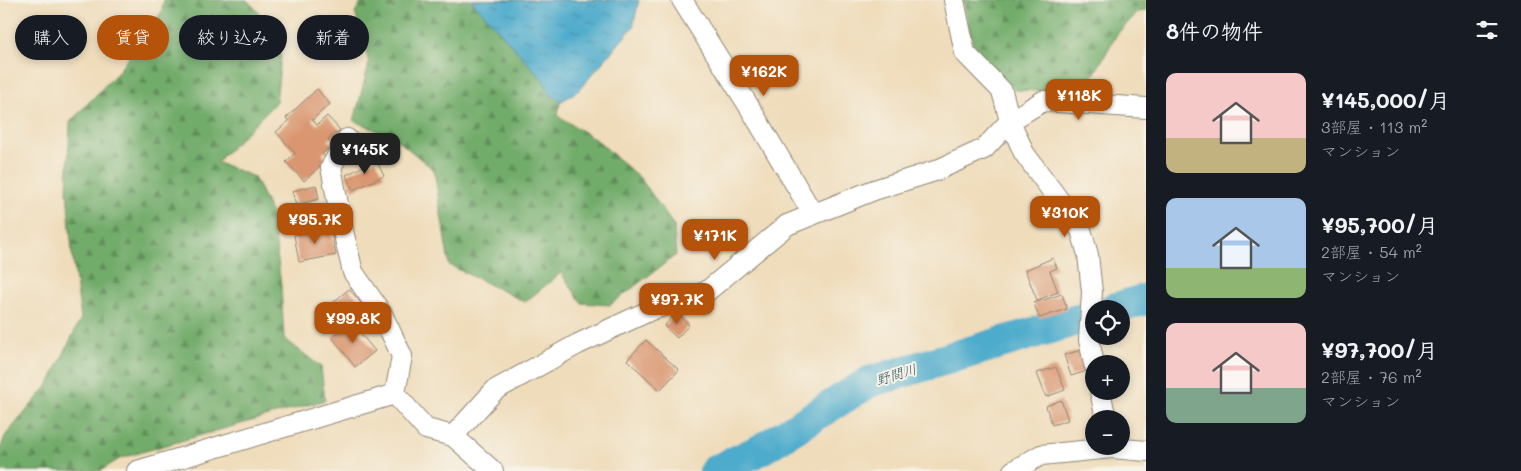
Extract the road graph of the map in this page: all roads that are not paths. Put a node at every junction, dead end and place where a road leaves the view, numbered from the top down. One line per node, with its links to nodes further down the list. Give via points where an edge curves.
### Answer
1 (682, 0): 6 (street)
2 (954, 0): 4 (street, via 965,53 1002,91)
3 (1146, 108): 4 (street, via 1043,101)
4 (1010, 121): 6 (street, via 984,149 935,172 874,190); 7 (street, via 1024,152 1081,230 1088,255 1092,292 1089,340)
5 (347, 139): 8 (street, via 330,167 353,272 382,314 402,356)
6 (813, 214): 9 (street, via 787,225 706,292 651,310 578,344 495,390)
7 (1092, 355)
8 (395, 394): 9 (street, via 426,429); 13 (street)
9 (454, 436): 14 (street)
10 (1130, 449): 12 (street)
11 (1085, 450): 15 (street, via 1041,456)
12 (1146, 451)
13 (137, 471)
14 (493, 471)
15 (1013, 471)

